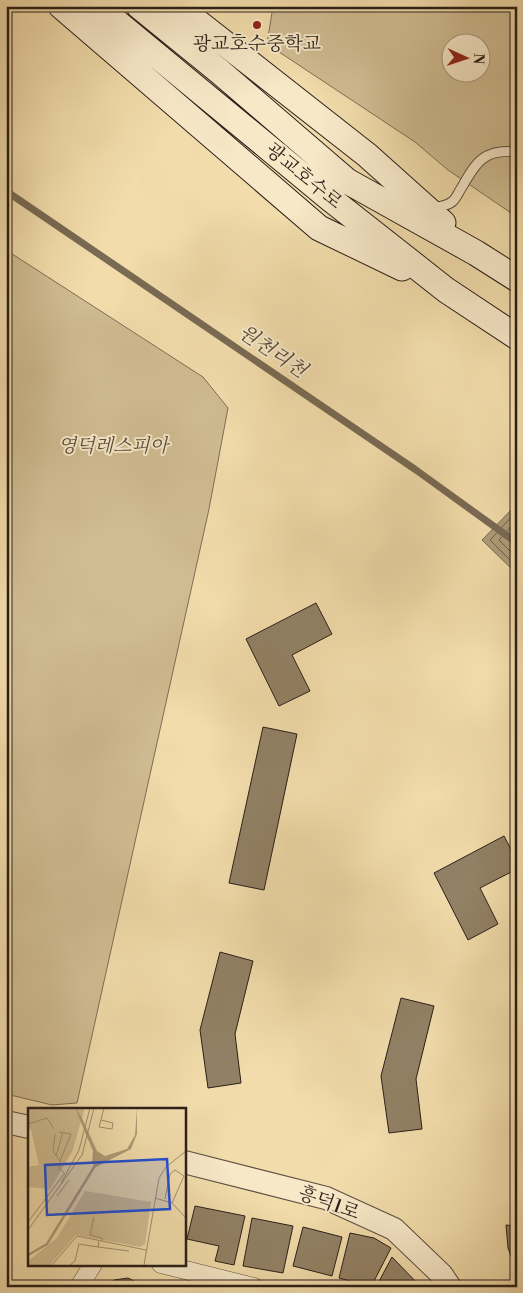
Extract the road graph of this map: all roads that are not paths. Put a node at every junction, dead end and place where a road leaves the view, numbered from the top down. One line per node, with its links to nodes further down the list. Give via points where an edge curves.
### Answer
1 (60, 6): 9 (main road, via 319,228)
2 (97, 6): 9 (main road, 광교호수로)
3 (139, 6): 7 (main road, 광교호수로, via 347,181)
4 (176, 6): 6 (main road, via 367,154)
5 (517, 152): 6 (lane, via 490,153 478,161 453,202)
6 (426, 208): 7 (main road)
7 (476, 253): 8 (main road, 광교호수로)
8 (517, 279)
9 (446, 290): 10 (main road, 광교호수로)
10 (517, 337)
11 (6, 1122): 12 (street)
12 (28, 1127)
13 (185, 1162): 18 (street, 흥덕1로, via 326,1198 394,1229 442,1275)
14 (92, 1266): 16 (street)
15 (169, 1266): 17 (street)
16 (79, 1287)
17 (254, 1287)
18 (450, 1287)

